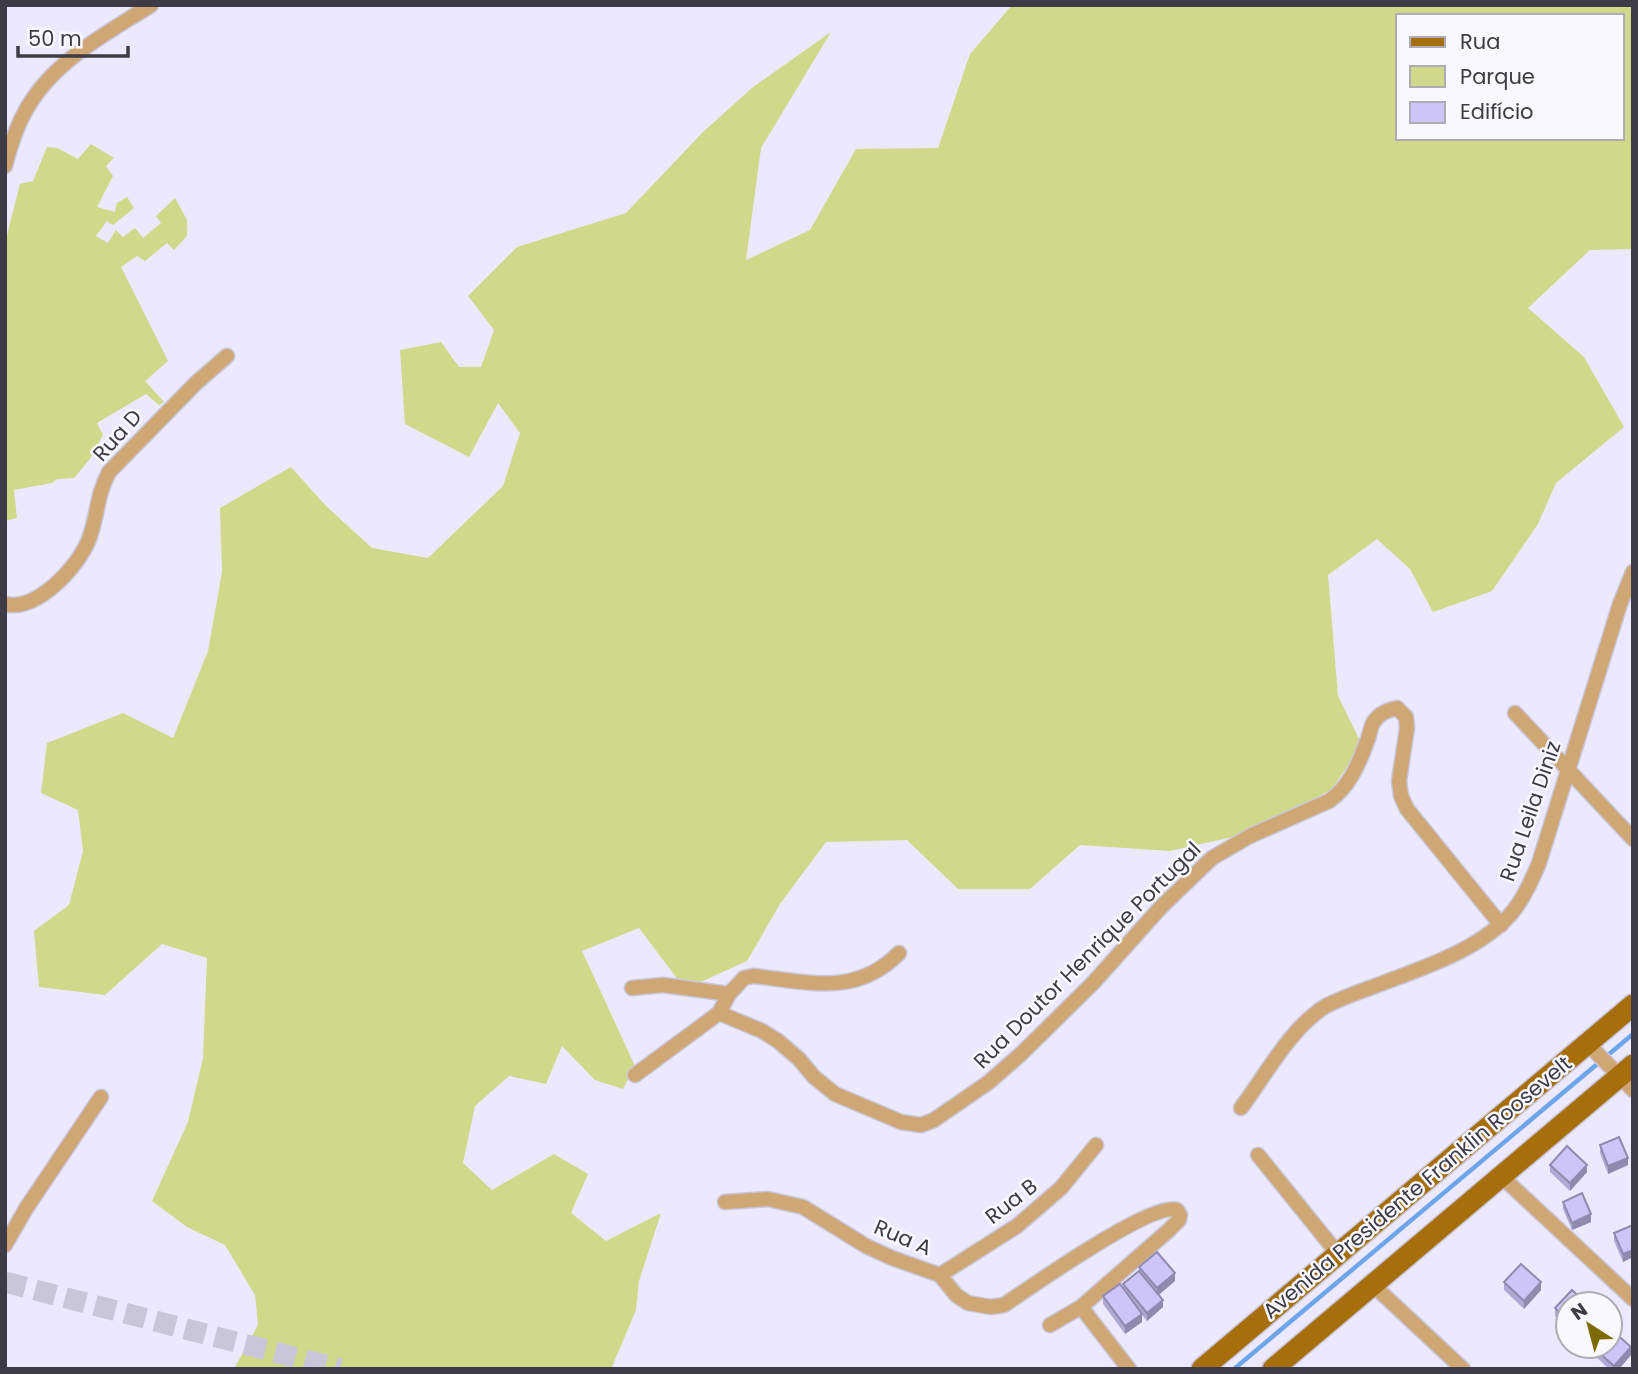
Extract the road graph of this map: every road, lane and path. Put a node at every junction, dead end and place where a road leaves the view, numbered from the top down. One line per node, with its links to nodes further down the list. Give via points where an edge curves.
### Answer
1 (151, 5): 2 (street, via 86,46 42,87 26,109)
2 (5, 166)
3 (227, 356): 5 (street, Rua D, via 109,472 100,489 88,541 65,575 29,603)
4 (1633, 572): 7 (street, Rua Leila Diniz)
5 (5, 604)
6 (1515, 713): 7 (street)
7 (1567, 770): 8 (street); 9 (street, Rua Leila Diniz, via 1529,888)
8 (1633, 839)
9 (1501, 925): 14 (street, Rua Doutor Henrique Portugal, via 1407,809 1399,781 1408,728 1406,717 1396,708 1373,722 1340,794 1212,858 1021,1054 934,1121 921,1125 901,1122 835,1094 778,1041); 19 (street, Rua Leila Diniz, via 1431,965 1325,1007 1297,1031)
10 (899, 953): 12 (street, via 871,975 849,983 754,976 737,983)
11 (632, 988): 12 (street, via 663,985)
12 (729, 994): 14 (street)
13 (1633, 1005): 15 (main road, Avenida Presidente Franklin Roosevelt)
14 (719, 1013): 17 (street)
15 (1592, 1049): 16 (street); 25 (main road, Avenida Presidente Franklin Roosevelt)
16 (1623, 1074): 22 (main road)
17 (635, 1075)
18 (101, 1097): 24 (street)
19 (1241, 1108)
20 (1096, 1146): 26 (street, Rua B, via 1060,1188 1017,1226)
21 (1258, 1155): 25 (street)
22 (1501, 1176): 27 (main road); 28 (street)
23 (725, 1202): 26 (street, Rua A, via 768,1199 803,1207 866,1246)
24 (5, 1245)
25 (1338, 1254): 32 (main road, Avenida Presidente Franklin Roosevelt)
26 (940, 1275): 29 (street, Rua A, via 968,1303 1004,1305 1141,1218 1172,1208 1180,1215 1170,1230)
27 (1373, 1284): 33 (main road); 34 (street)
28 (1633, 1299)
29 (1081, 1307): 30 (street); 31 (street)
30 (1050, 1325)
31 (1129, 1369)
32 (1202, 1369)
33 (1273, 1369)
34 (1463, 1369)

